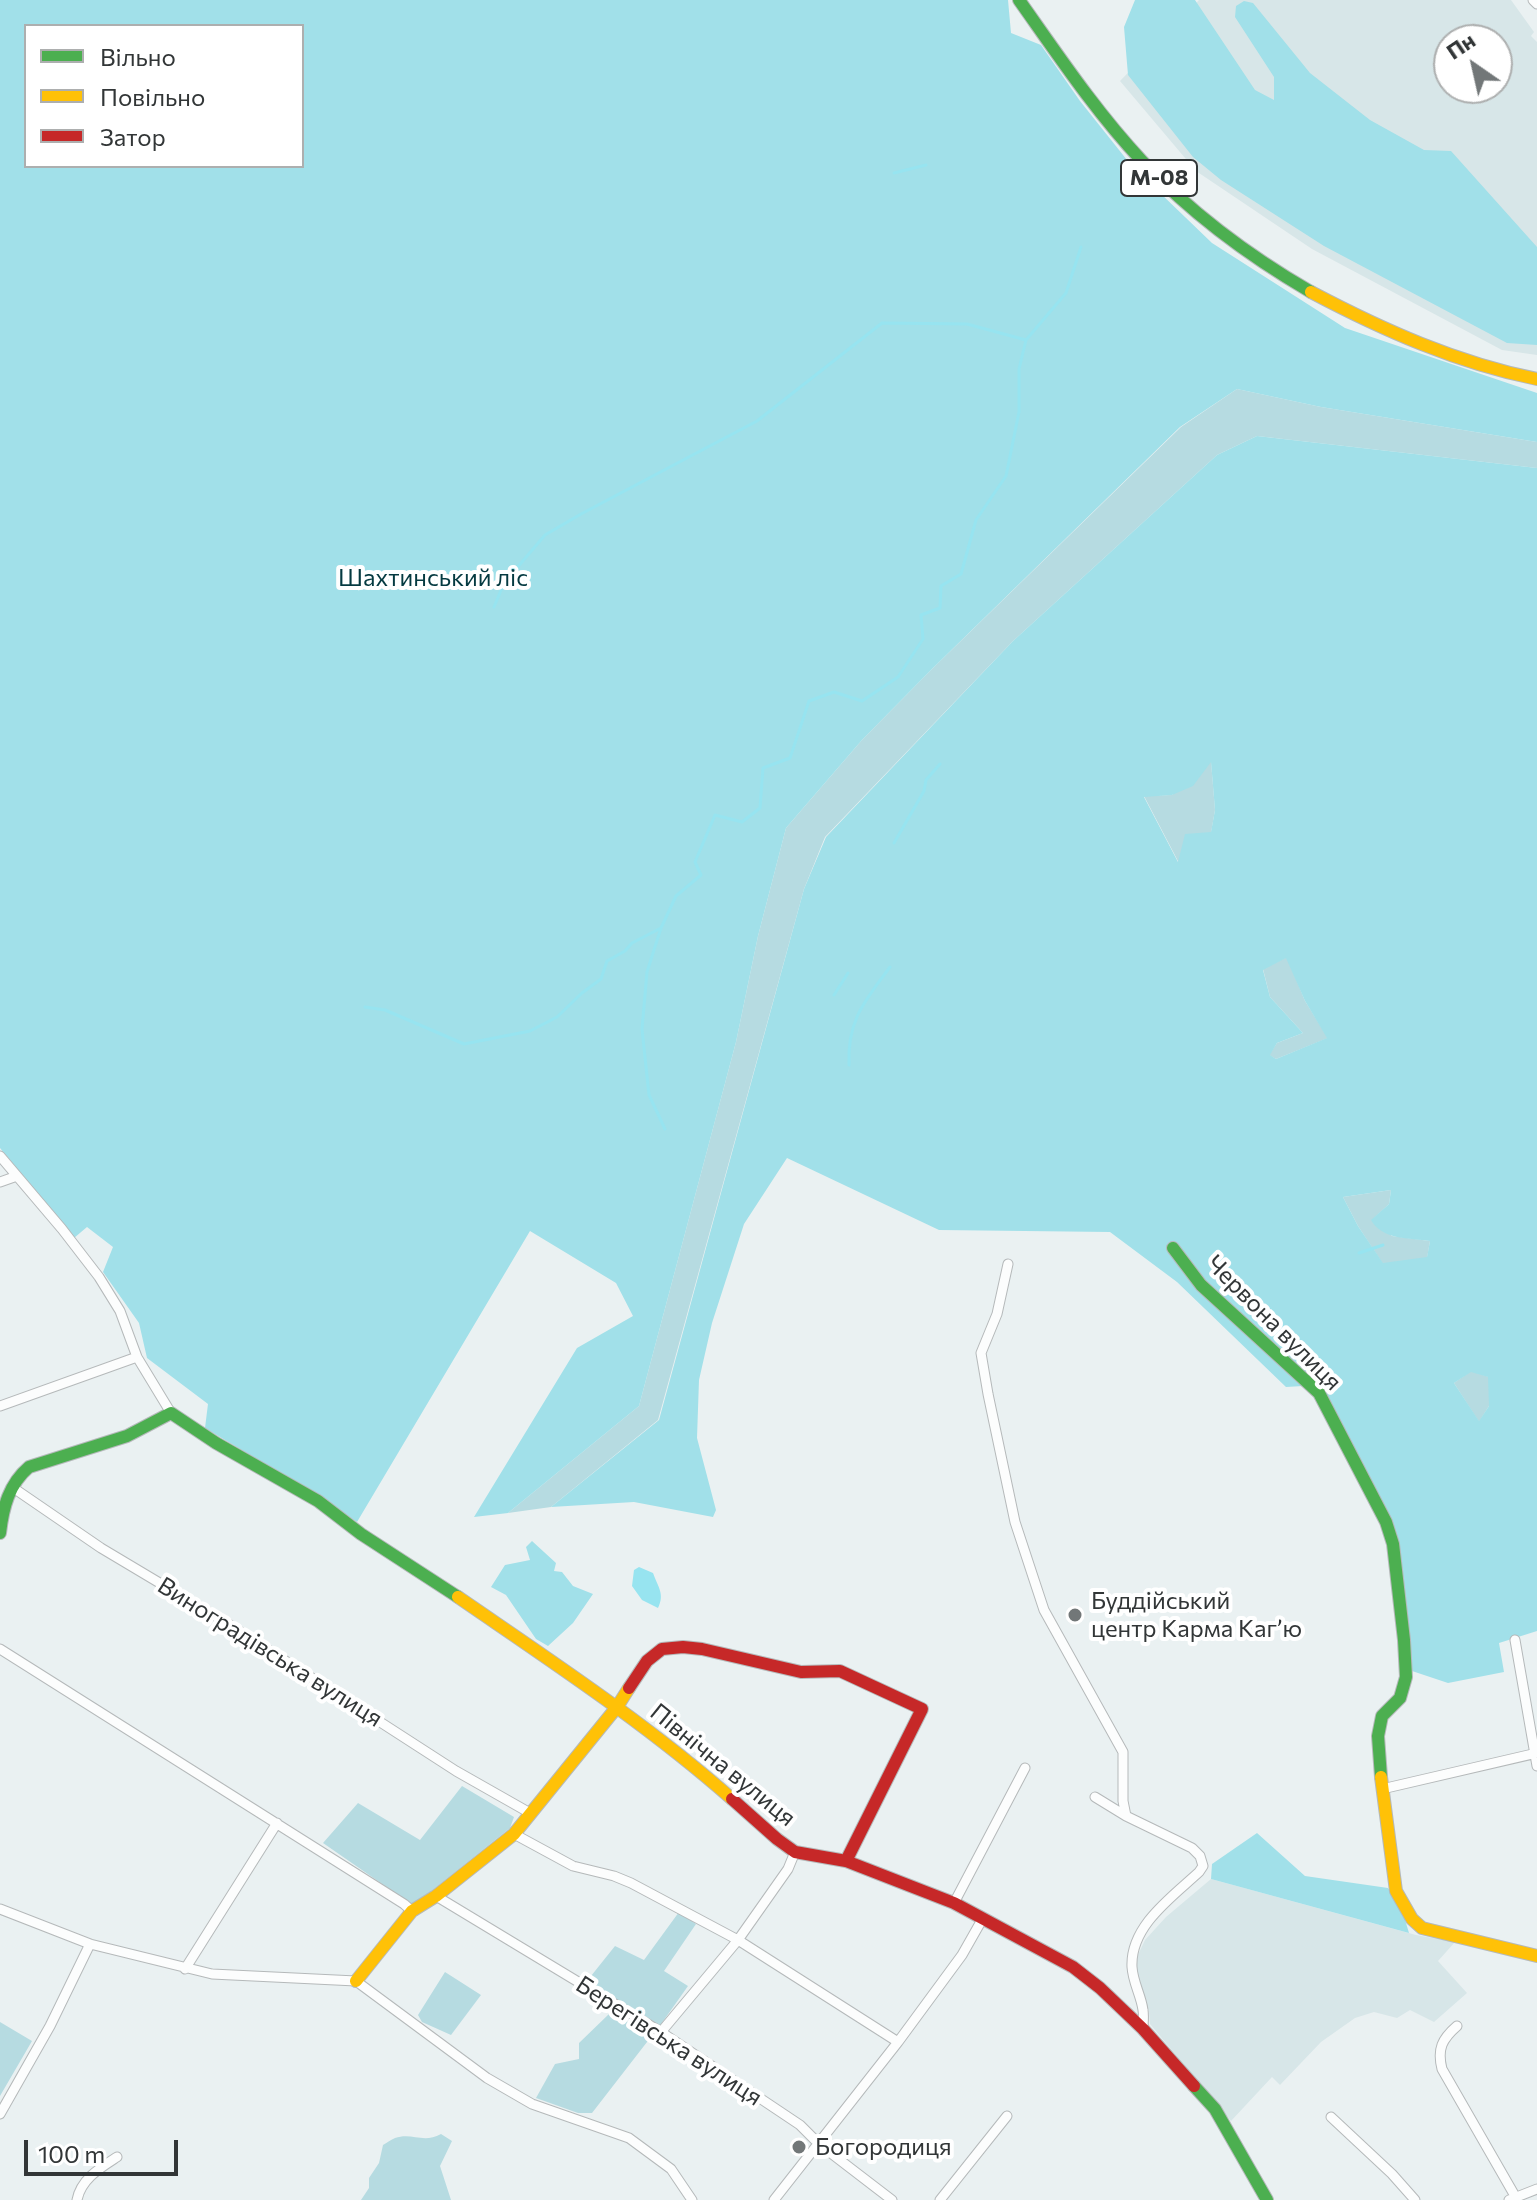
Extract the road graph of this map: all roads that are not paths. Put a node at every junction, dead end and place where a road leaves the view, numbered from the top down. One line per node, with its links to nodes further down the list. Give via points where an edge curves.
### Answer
1 (1019, 0): 2 (main road, М-08, via 1141,160 1190,209 1244,251 1360,318 1474,364)
2 (1537, 379)
3 (0, 1156): 4 (street, Північна вулиця)
4 (17, 1176): 5 (street); 8 (street, Північна вулиця, via 99,1277 120,1311)
5 (0, 1182)
6 (1173, 1248): 19 (main road, Червона вулиця, via 1201,1285 1319,1393 1386,1522 1393,1544 1406,1677 1400,1698 1382,1716)
7 (1008, 1264): 22 (street, via 981,1353 1015,1522 1044,1610 1123,1752)
8 (137, 1357): 9 (street); 10 (street, Північна вулиця)
9 (0, 1406)
10 (171, 1413): 11 (main road, via 127,1436 29,1467); 15 (main road, Північна вулиця, via 318,1501)
11 (12, 1487): 12 (main road); 21 (street, Виноградівська вулиця, via 101,1548)
12 (0, 1533)
13 (1515, 1640): 16 (street)
14 (0, 1649): 23 (street)
15 (617, 1707): 21 (main road); 25 (main road, Північна вулиця); 26 (main road, via 647,1661 662,1649 683,1647 801,1672 840,1671 922,1709)
16 (1535, 1754): 17 (street); 19 (street)
17 (1537, 1766)
18 (1025, 1768): 28 (street)
19 (1382, 1789): 34 (main road, Червона вулиця, via 1396,1891 1412,1919 1422,1928)
20 (1095, 1797): 22 (street)
21 (530, 1813): 24 (main road)
22 (1126, 1816): 38 (street, via 1192,1848 1203,1866 1159,1908 1135,1943 1132,1965)
23 (277, 1823): 30 (street); 35 (street)
24 (514, 1834): 27 (main road); 32 (street, via 573,1866 631,1883)
25 (795, 1852): 26 (main road, Північна вулиця); 32 (street)
26 (846, 1861): 28 (main road, Північна вулиця)
27 (436, 1896): 30 (main road); 39 (street, Берегівська вулиця)
28 (954, 1903): 31 (main road, Північна вулиця)
29 (0, 1909): 33 (street)
30 (412, 1911): 36 (main road)
31 (983, 1918): 38 (main road, Північна вулиця, via 1073,1967); 40 (street)
32 (738, 1940): 39 (street); 40 (street)
33 (90, 1944): 35 (street); 41 (street)
34 (1537, 1956)
35 (185, 1969): 36 (street)
36 (356, 1981): 49 (street, via 487,2078 532,2104 629,2138 671,2169)
37 (1457, 2026): 47 (street, via 1441,2044 1442,2069)
38 (1143, 2029): 53 (main road, Північна вулиця, via 1215,2109)
39 (661, 2032): 44 (street, Берегівська вулиця, via 800,2125)
40 (898, 2042): 44 (street)
41 (0, 2114)
42 (1007, 2116): 52 (street)
43 (1331, 2117): 54 (street)
44 (819, 2144): 50 (street); 51 (street, Берегівська вулиця)
45 (117, 2157): 48 (street, via 85,2181)
46 (1537, 2189): 47 (street)
47 (1512, 2198)
48 (77, 2200)
49 (692, 2200)
50 (774, 2200)
51 (892, 2200)
52 (940, 2200)
53 (1267, 2200)
54 (1415, 2200)

